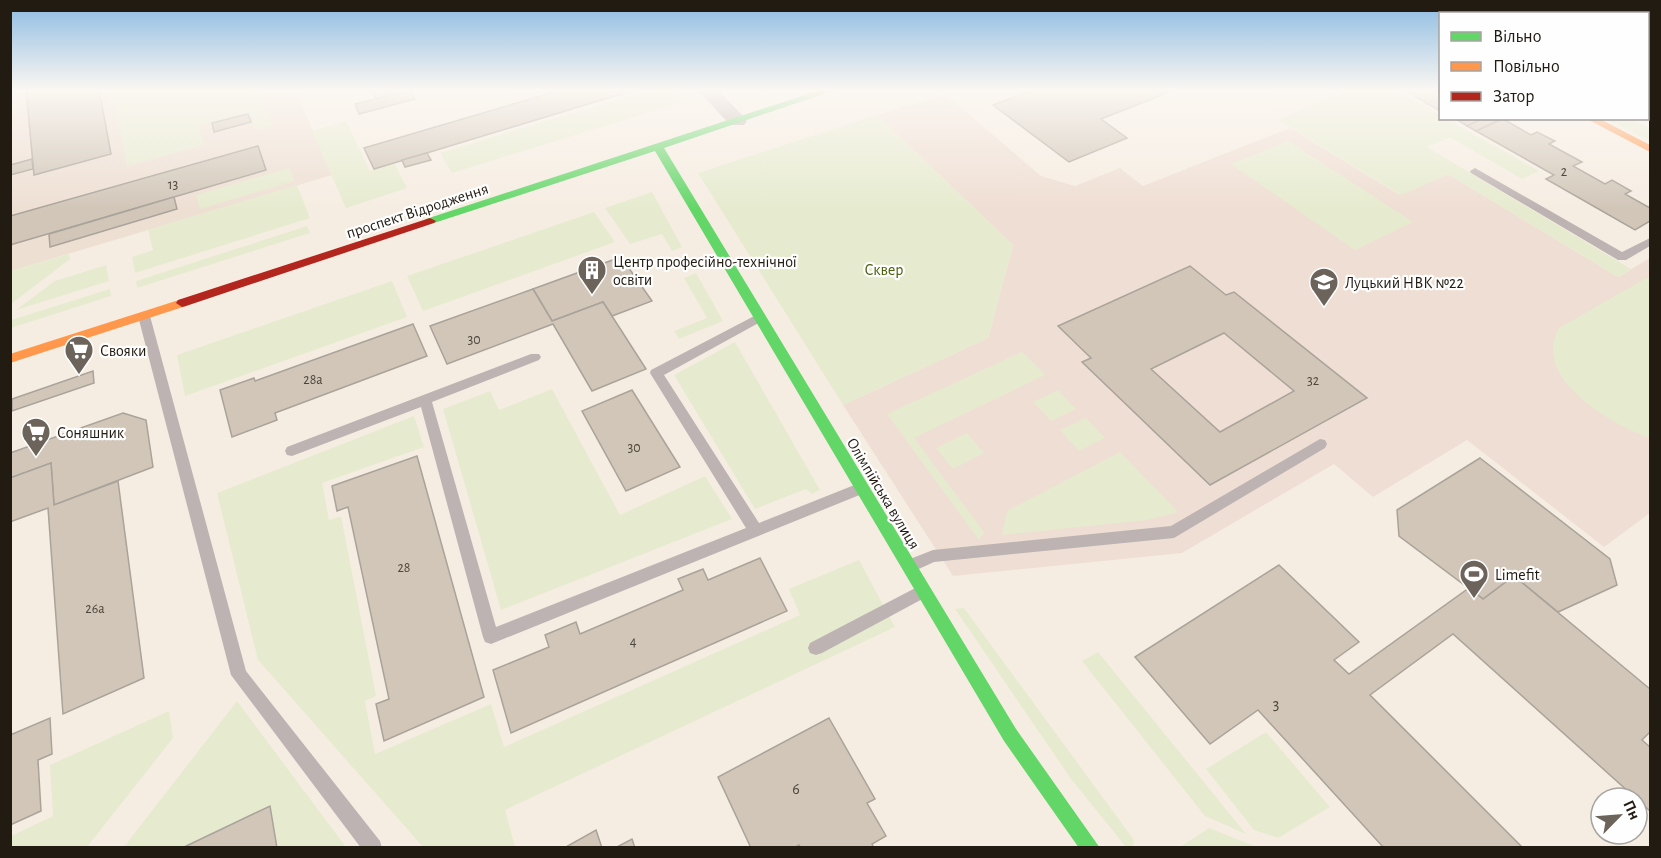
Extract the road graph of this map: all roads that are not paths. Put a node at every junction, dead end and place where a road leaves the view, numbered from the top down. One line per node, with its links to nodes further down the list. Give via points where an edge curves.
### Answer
1 (714, 129): 3 (street, проспект Відродження)
2 (1611, 129): 4 (street)
3 (659, 148): 7 (street, проспект Відродження); 8 (street, Олімпійська вулиця)
4 (1650, 149)
5 (1474, 171): 6 (lane, via 1622,257)
6 (1650, 242)
7 (144, 316): 10 (street, проспект Відродження); 19 (lane, via 239,675)
8 (760, 317): 14 (street, Олімпійська вулиця); 15 (lane, via 656,373)
9 (535, 357): 11 (lane)
10 (10, 359)
11 (425, 399): 13 (lane); 15 (lane, via 491,637)
12 (1320, 444): 16 (lane, via 1174,532 933,556)
13 (292, 451)
14 (862, 488): 15 (lane); 16 (street, Олімпійська вулиця)
15 (755, 531)
16 (908, 566): 17 (street, Олімпійська вулиця)
17 (923, 591): 18 (lane); 20 (street, Олімпійська вулиця, via 1010,735)
18 (816, 648)
19 (373, 848)
20 (1090, 848)

